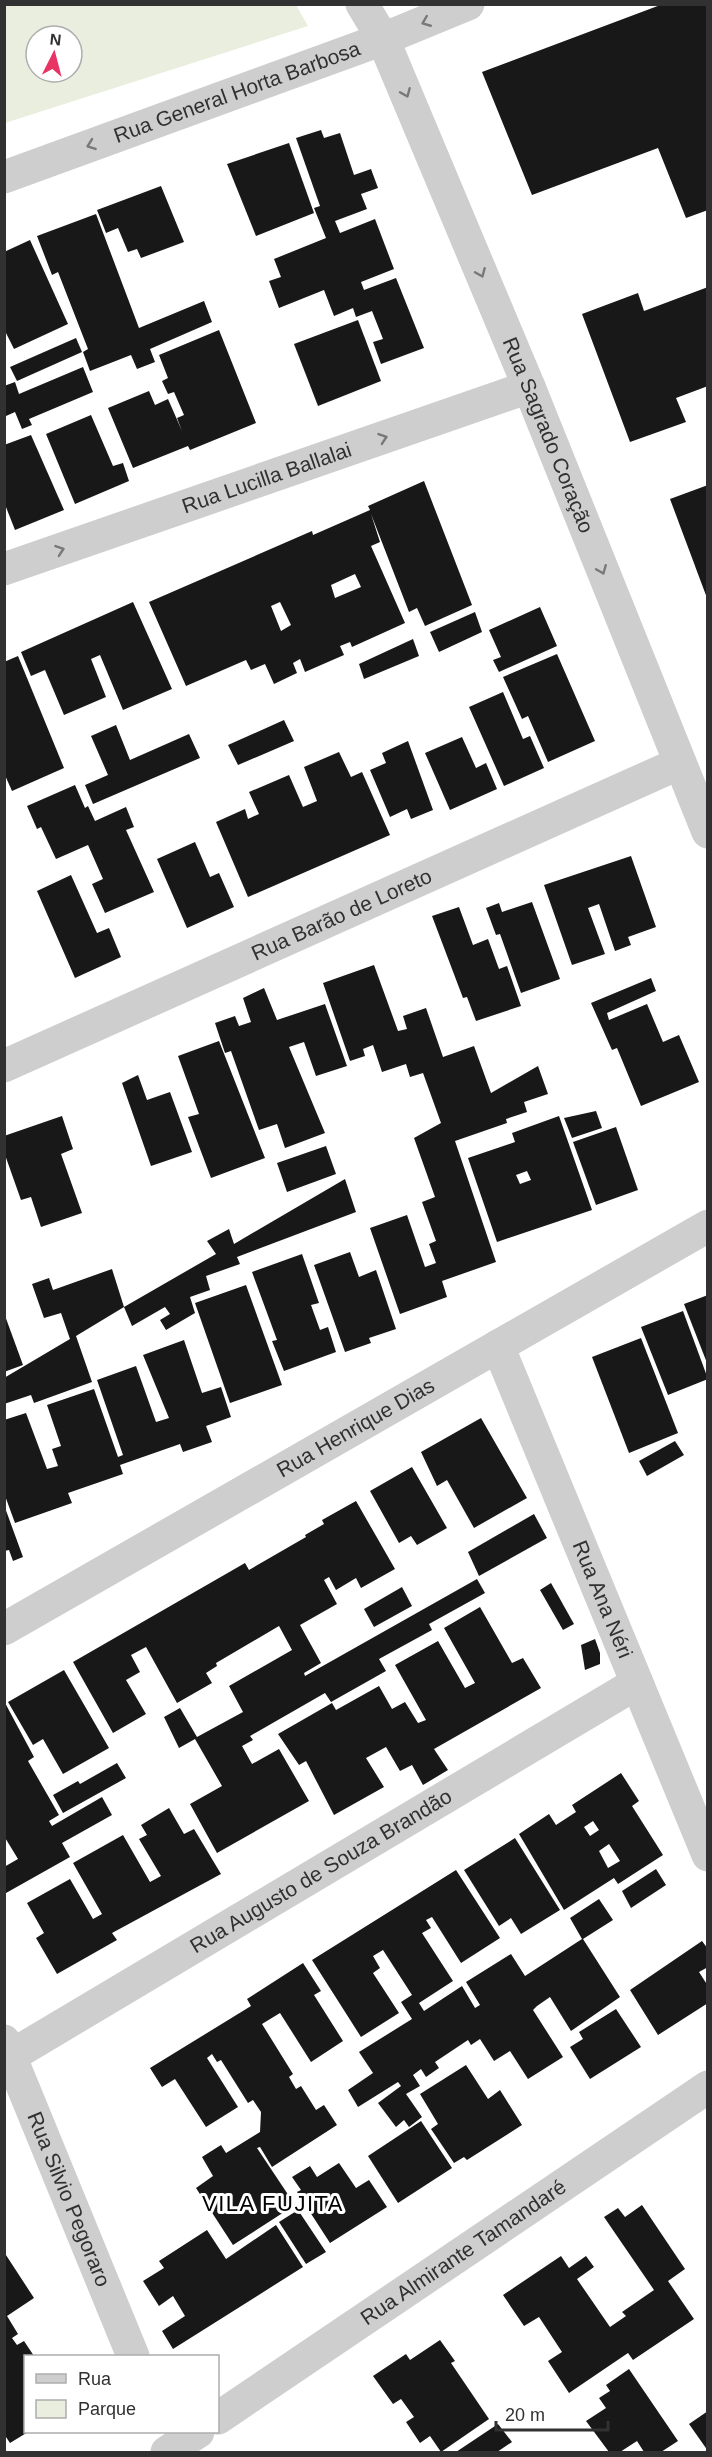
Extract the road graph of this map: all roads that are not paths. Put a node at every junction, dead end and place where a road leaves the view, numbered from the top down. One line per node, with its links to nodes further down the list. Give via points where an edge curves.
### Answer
1 (362, 4): 3 (street, Rua Sagrado Coração)
2 (468, 4): 3 (street, Rua General Horta Barbosa, one-way to 3)
3 (383, 39): 4 (street, Rua General Horta Barbosa, one-way to 4); 5 (street, Rua Sagrado Coração, one-way to 5)
4 (4, 177)
5 (529, 387): 6 (street, Rua Lucilla Ballalai, one-way to 5); 7 (street, Rua Sagrado Coração, one-way to 7)
6 (4, 569)
7 (680, 764): 8 (street, Rua Sagrado Coração); 9 (street, Rua Barão de Loreto)
8 (708, 832)
9 (4, 1066)
10 (708, 1226): 11 (street, Rua Henrique Dias)
11 (498, 1346): 12 (street, Rua Henrique Dias); 13 (street, Rua Ana Néri)
12 (4, 1629)
13 (636, 1683): 14 (street, Rua Ana Néri); 15 (street, Rua Augusto de Souza Brandão)
14 (708, 1855)
15 (6, 2052): 17 (street, Rua Silvio Pegoraro)
16 (708, 2087): 18 (street, Rua Almirante Tamandaré)
17 (133, 2355)
18 (219, 2417)
19 (196, 2433): 20 (street)
20 (169, 2446)

